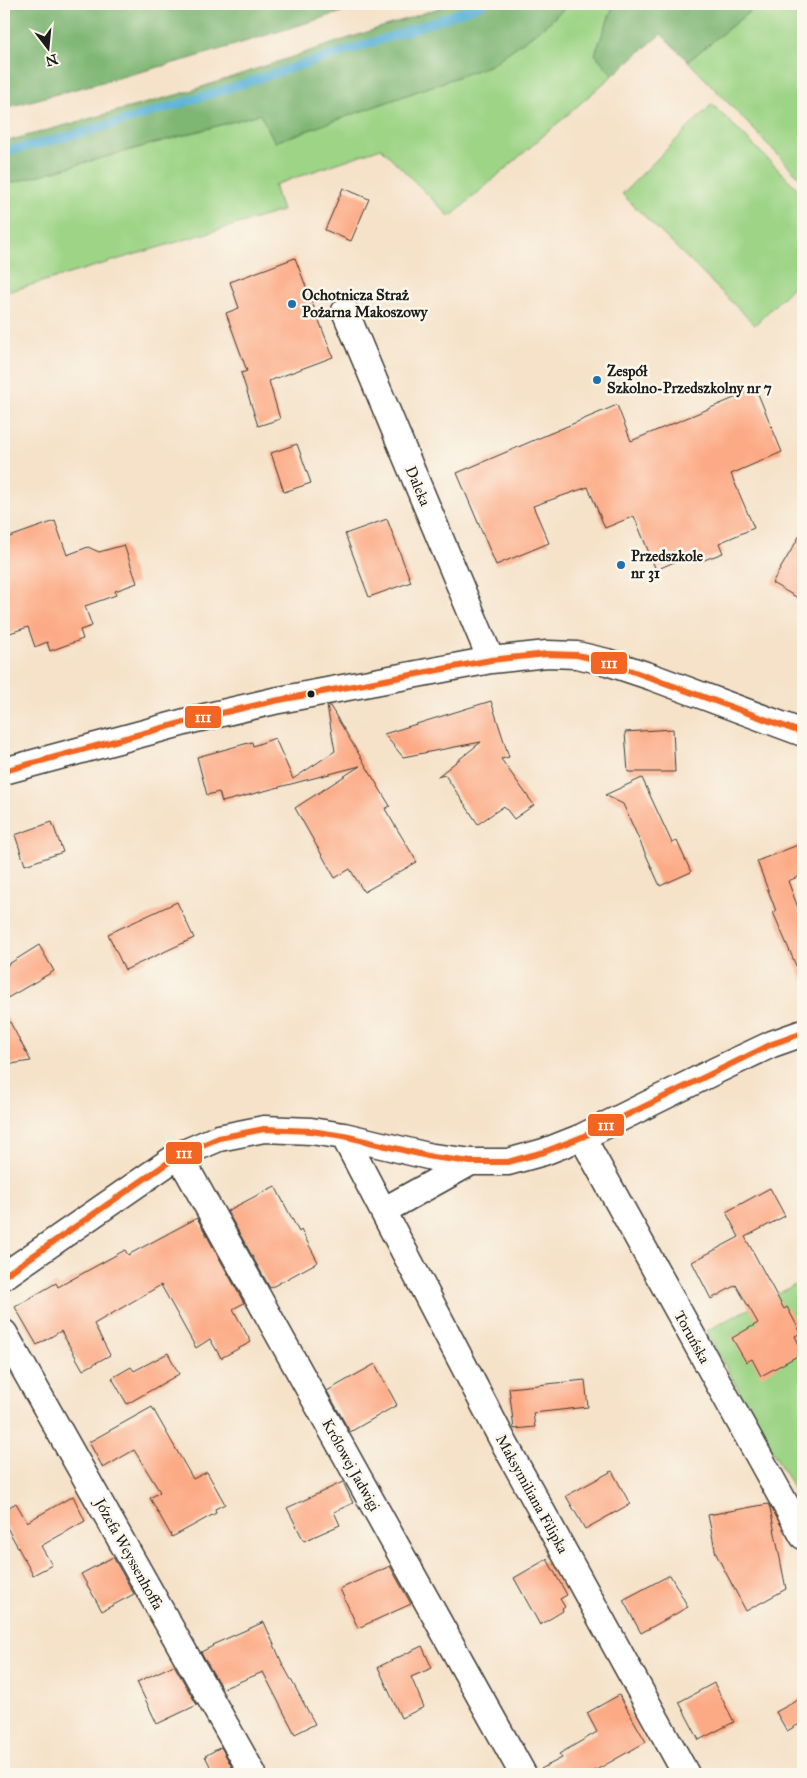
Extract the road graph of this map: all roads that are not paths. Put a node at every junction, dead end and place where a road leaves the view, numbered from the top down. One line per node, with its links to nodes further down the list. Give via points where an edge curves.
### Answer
1 (345, 311): 2 (street, Daleka)
2 (490, 660): 3 (street, via 547,654 577,655 652,677); 4 (street, via 274,701)
3 (803, 733)
4 (4, 771)
5 (803, 1033): 7 (street, via 772,1044)
6 (344, 1136): 8 (street, via 264,1129 219,1138); 9 (street, via 432,1157); 10 (street, Maksymiliana Filipka)
7 (582, 1137): 9 (street, via 508,1162); 13 (street, Toruńska)
8 (179, 1155): 11 (street); 15 (street, Królowej Jadwigi)
9 (471, 1162): 10 (street)
10 (383, 1211): 16 (street, Maksymiliana Filipka, via 502,1439)
11 (4, 1276)
12 (4, 1333): 14 (street, Józefa Weyssenhoffa)
13 (803, 1536)
14 (253, 1774)
15 (522, 1774)
16 (686, 1774)

